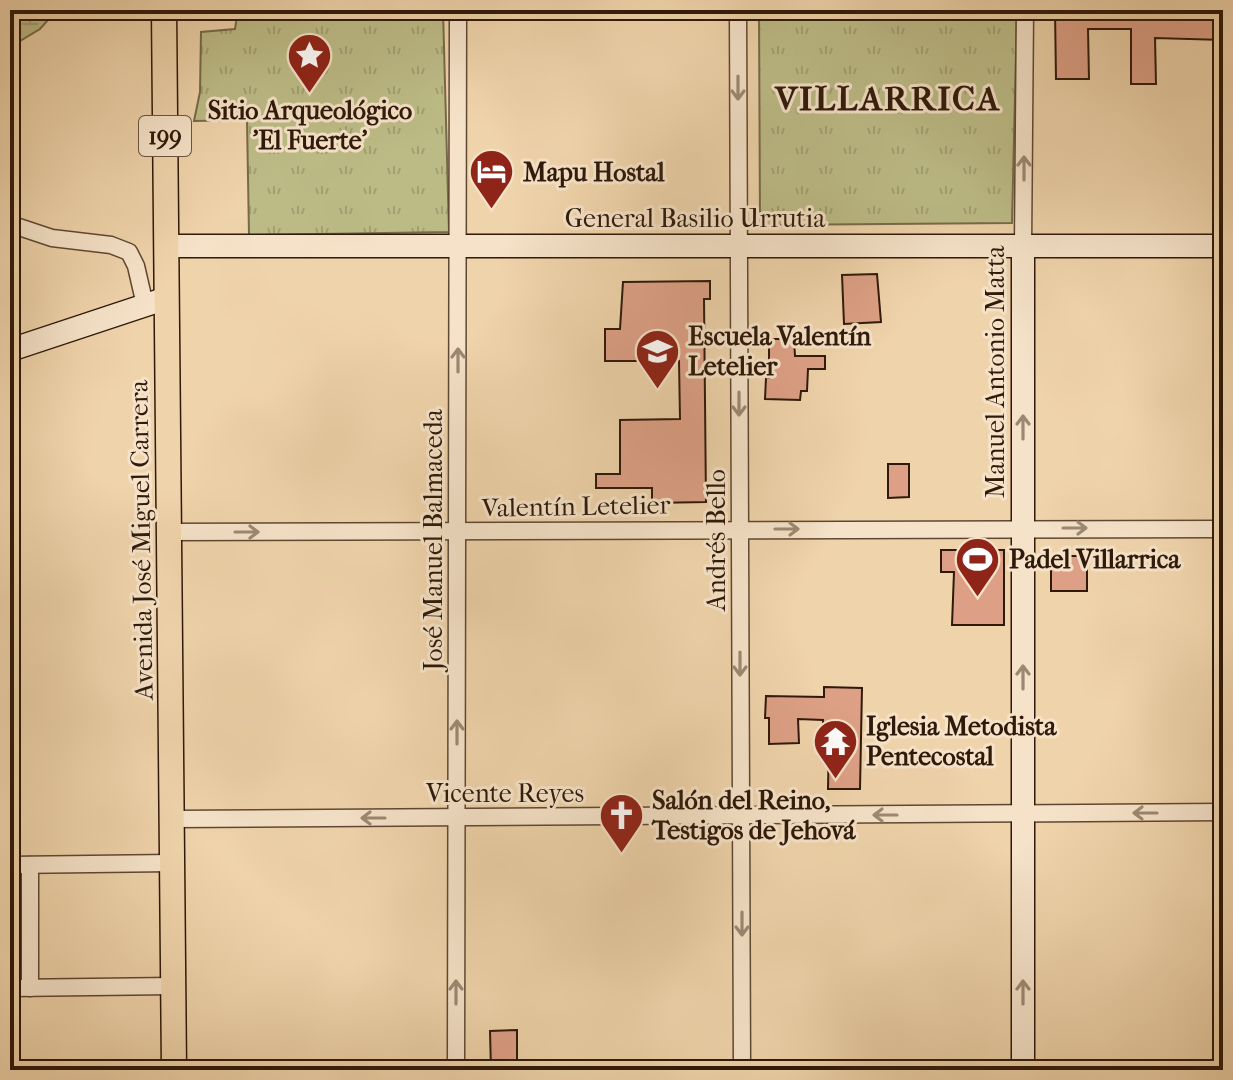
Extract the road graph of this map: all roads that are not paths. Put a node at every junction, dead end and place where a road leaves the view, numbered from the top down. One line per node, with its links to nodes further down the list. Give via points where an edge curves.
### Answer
1 (164, 10): 7 (main road, Avenida José Miguel Carrera / 199)
2 (458, 10): 10 (street, José Manuel Balmaceda)
3 (738, 10): 6 (street, Andrés Bello, one-way to 6)
4 (1025, 10): 8 (street, Manuel Antonio Matta, one-way to 4)
5 (10, 224): 11 (street, via 52,238 129,252)
6 (739, 245): 8 (main road, General Basilio Urrutia); 10 (main road, General Basilio Urrutia); 14 (street, Andrés Bello, one-way to 14)
7 (166, 246): 10 (main road, General Basilio Urrutia); 11 (main road, Avenida José Miguel Carrera)
8 (1023, 246): 9 (main road, General Basilio Urrutia); 13 (main road, Manuel Antonio Matta, one-way to 8)
9 (1223, 246)
10 (458, 247): 16 (street, José Manuel Balmaceda, one-way to 10)
11 (156, 301): 12 (main road); 17 (main road, Avenida José Miguel Carrera)
12 (10, 350)
13 (1023, 528): 14 (street, Valentín Letelier, one-way to 13); 15 (street, Valentín Letelier, one-way to 15); 19 (main road, Manuel Antonio Matta, one-way to 13)
14 (740, 529): 16 (street, Valentín Letelier); 20 (street, Andrés Bello, one-way to 20)
15 (1223, 529)
16 (457, 531): 17 (street, Valentín Letelier, one-way to 16); 21 (street, José Manuel Balmaceda, one-way to 16)
17 (169, 532): 22 (main road, Avenida José Miguel Carrera)
18 (1223, 812): 19 (street, Vicente Reyes, one-way to 19)
19 (1023, 814): 20 (street, Vicente Reyes, one-way to 20); 32 (main road, Manuel Antonio Matta, one-way to 19)
20 (741, 816): 21 (street, Vicente Reyes); 31 (street, Andrés Bello, one-way to 31)
21 (457, 817): 22 (street, Vicente Reyes, one-way to 22); 30 (street, José Manuel Balmaceda, one-way to 21)
22 (172, 819): 23 (main road, Avenida José Miguel Carrera)
23 (172, 863): 25 (street); 26 (main road, Avenida José Miguel Carrera)
24 (10, 865): 25 (street)
25 (30, 865): 28 (street)
26 (173, 986): 28 (street); 29 (main road, Avenida José Miguel Carrera)
27 (10, 988): 28 (street)
28 (30, 988)
29 (174, 1070)
30 (456, 1070)
31 (742, 1070)
32 (1023, 1070)

